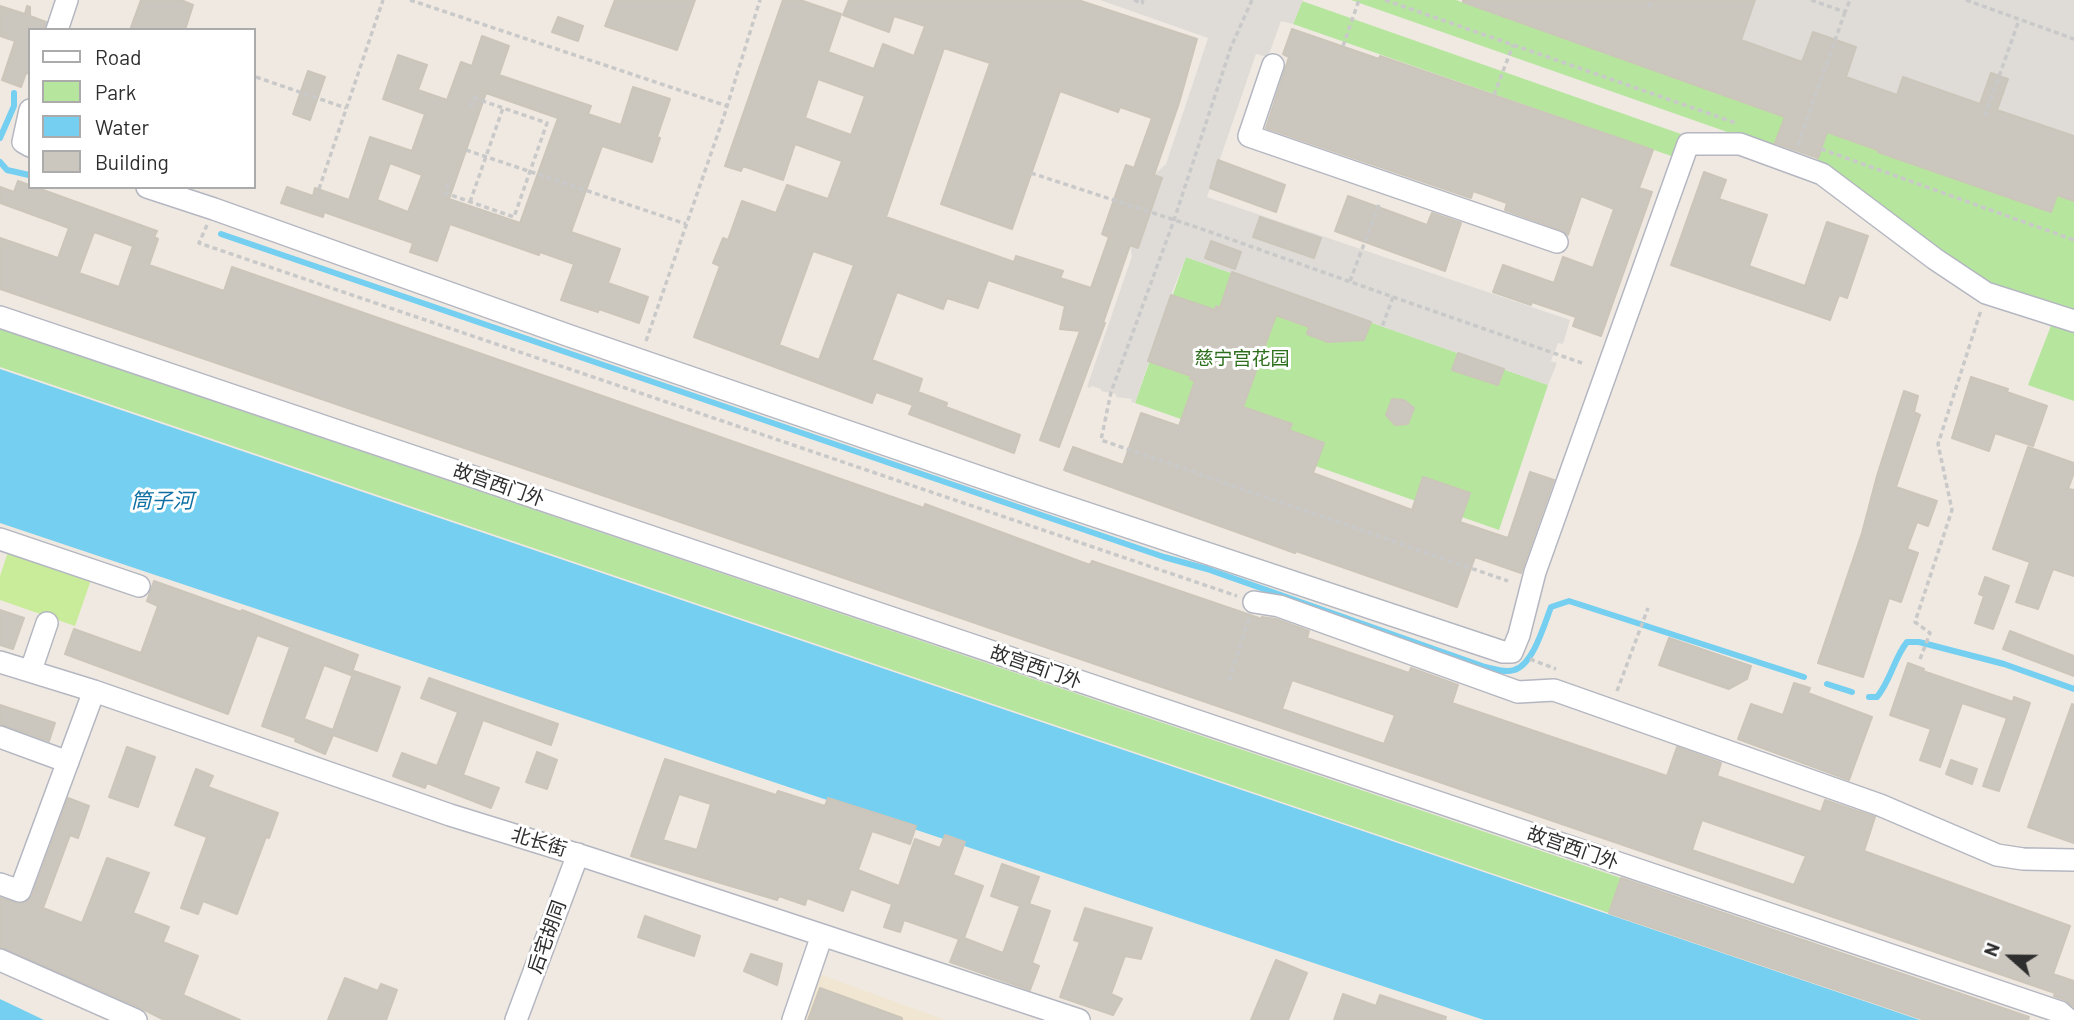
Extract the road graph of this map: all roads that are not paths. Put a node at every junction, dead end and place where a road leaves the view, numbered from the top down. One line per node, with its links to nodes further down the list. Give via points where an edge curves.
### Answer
1 (67, 0): 2 (street)
2 (58, 28)
3 (1273, 65): 7 (street, via 1248,136)
4 (28, 119): 5 (street, via 23,142)
5 (28, 145)
6 (154, 189): 9 (street, via 641,360 1493,650 1512,652 1535,572 1688,144 1740,144 1822,174 1986,293)
7 (1557, 242)
8 (0, 317): 28 (street, 故宫西门外, via 2060,1012)
9 (2074, 321)
10 (0, 539): 11 (street)
11 (139, 586)
12 (1254, 602): 20 (street, via 1279,606 1518,692 1554,690 1880,805 1997,855)
13 (47, 623): 15 (street)
14 (0, 662): 15 (street, 北长街)
15 (31, 670): 16 (street, 北长街)
16 (94, 691): 18 (street); 19 (street, 北长街, via 364,786)
17 (0, 737): 18 (street)
18 (68, 762): 21 (street, via 20,891)
19 (578, 854): 22 (street, 北长街); 25 (street, 后宅胡同)
20 (2074, 860)
21 (0, 884)
22 (822, 935): 26 (street); 27 (street, 北长街)
23 (0, 960): 24 (street)
24 (136, 1020)
25 (516, 1020)
26 (793, 1020)
27 (1079, 1020)
28 (2069, 1020)

